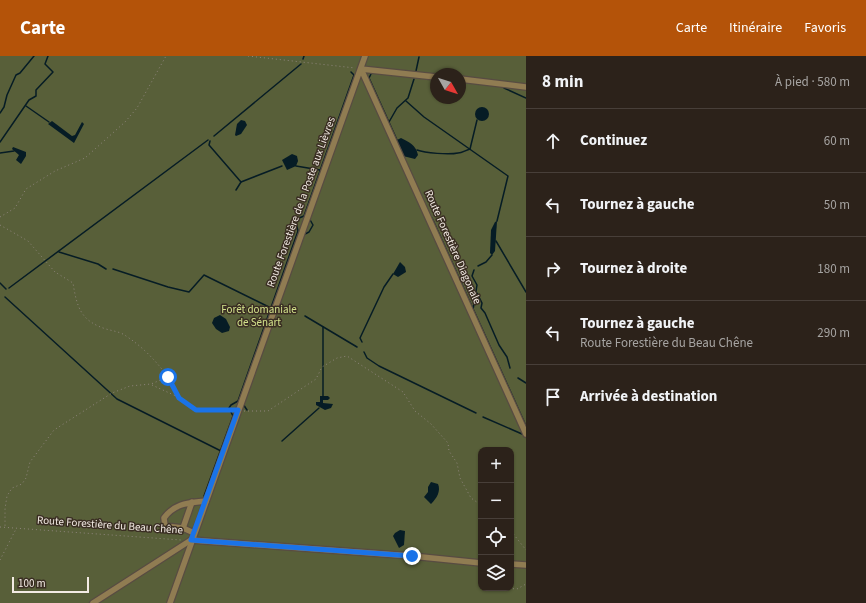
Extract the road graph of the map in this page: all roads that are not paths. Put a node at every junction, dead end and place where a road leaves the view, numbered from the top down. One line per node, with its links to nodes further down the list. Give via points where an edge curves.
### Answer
1 (364, 56): 2 (street, Route Forestière de la Poste aux Lièvres)
2 (361, 69): 3 (street); 6 (street, Route Forestière Diagonale); 7 (street, Route Forestière de la Poste aux Lièvres, via 356,77)
3 (430, 76)
4 (466, 80): 5 (street)
5 (526, 87)
6 (526, 434)
7 (206, 501): 8 (street); 10 (street, Route Forestière de la Poste aux Lièvres)
8 (192, 502): 9 (street); 9 (street, via 180,504 170,510 164,518 166,526)
9 (183, 528): 10 (street)
10 (194, 533): 11 (street, Route Forestière de la Poste aux Lièvres)
11 (191, 540): 12 (street, Route Forestière du Beau Chêne); 15 (street); 16 (street, Route Forestière de la Poste aux Lièvres)
12 (478, 563)
13 (514, 564): 14 (street)
14 (526, 564)
15 (93, 603)
16 (170, 603)

